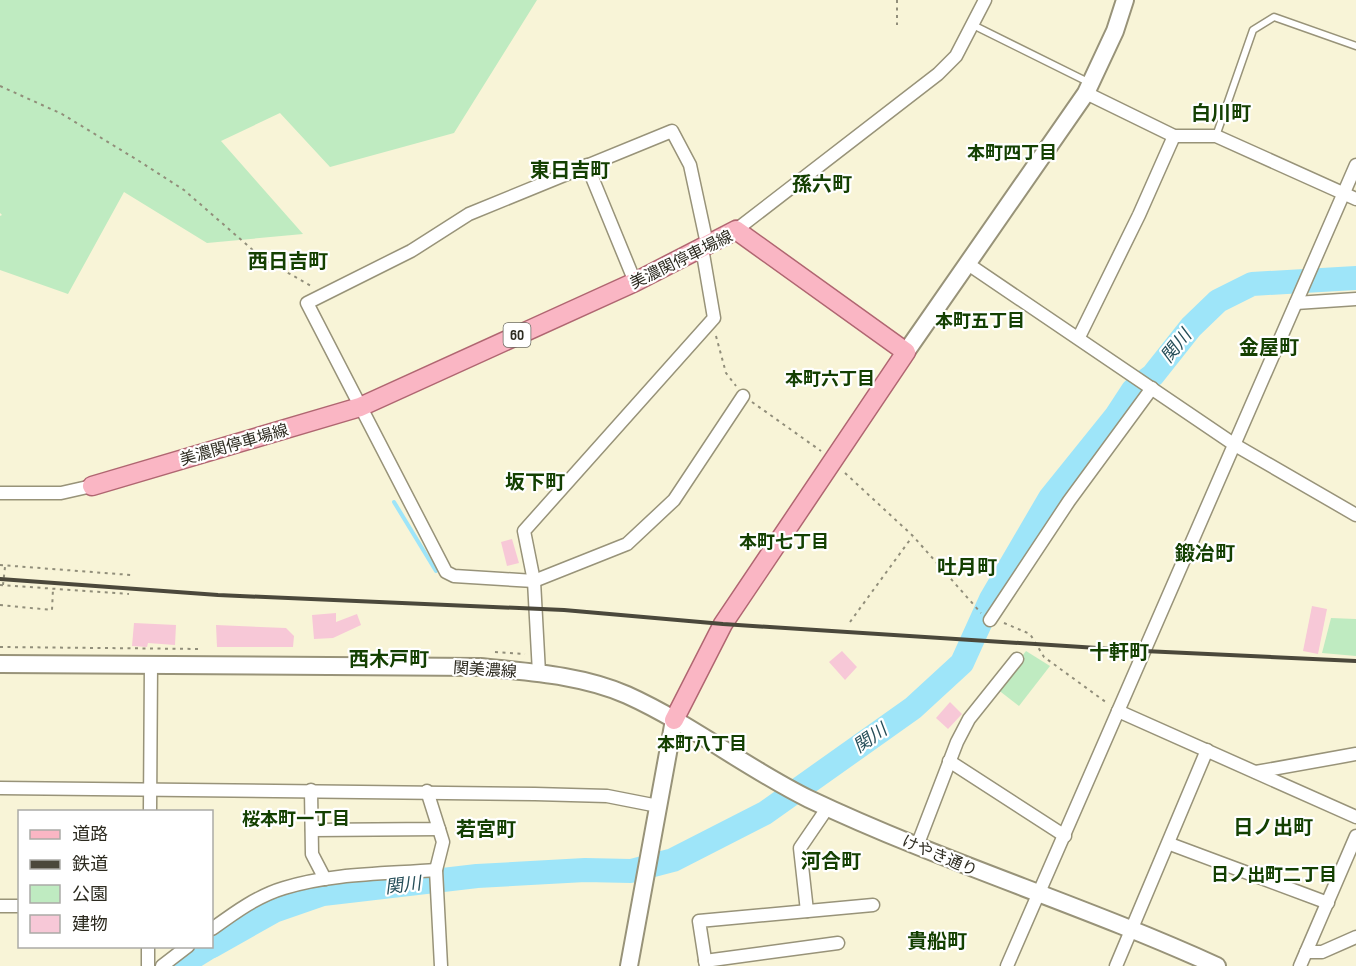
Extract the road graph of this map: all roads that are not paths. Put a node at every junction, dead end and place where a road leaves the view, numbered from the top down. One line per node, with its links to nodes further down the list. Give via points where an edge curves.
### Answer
1 (985, 0): 3 (street)
2 (1125, 0): 5 (street)
3 (973, 25): 5 (lane); 11 (street, via 956,56 938,74)
4 (1356, 46): 7 (lane, via 1274,17 1253,30)
5 (1089, 89): 6 (street); 13 (street)
6 (1174, 136): 7 (street); 17 (street)
7 (1216, 136): 10 (street)
8 (587, 165): 12 (street, via 672,131 690,165); 14 (street); 21 (street, via 469,214 411,251 307,303)
9 (1356, 165): 10 (street)
10 (1350, 197): 15 (street)
11 (736, 230): 12 (main road, 美濃関停車場線 / 60); 18 (main road, 美濃関停車場線)
12 (705, 246): 14 (main road, 美濃関停車場線 / 60); 26 (street, via 714,318 524,531)
13 (968, 264): 17 (street); 18 (street)
14 (635, 282): 21 (main road, 美濃関停車場線 / 60)
15 (1299, 299): 16 (street); 22 (street)
16 (1356, 299)
17 (1079, 337): 19 (street)
18 (906, 352): 33 (main road, via 723,624)
19 (1152, 388): 22 (street); 27 (street, via 1069,501)
20 (744, 396): 26 (street, via 674,500 627,544)
21 (360, 407): 23 (main road, 美濃関停車場線 / 60); 26 (street, via 446,572 454,576)
22 (1235, 445): 25 (street); 32 (street)
23 (92, 486): 24 (street, via 61,493)
24 (0, 493)
25 (1356, 515)
26 (534, 581): 31 (street)
27 (990, 620)
28 (1017, 658): 36 (street, via 969,719)
29 (151, 663): 30 (street, 関美濃線); 31 (street, 関美濃線, via 480,667); 39 (street)
30 (0, 664)
31 (539, 673): 33 (street, 関美濃線, via 626,694)
32 (1118, 711): 34 (street); 49 (street)
33 (674, 720): 42 (street); 43 (street, けやき通り, via 777,782)
34 (1207, 750): 37 (street); 50 (street)
35 (1356, 754): 37 (street)
36 (949, 761): 49 (street); 51 (street)
37 (1256, 772): 45 (street)
38 (0, 788): 39 (street)
39 (150, 788): 40 (street); 44 (street)
40 (311, 790): 41 (street); 47 (street)
41 (427, 791): 42 (street, via 607,796); 46 (street)
42 (658, 806): 71 (street)
43 (828, 807): 51 (street, けやき通り); 59 (street, via 800,848)
44 (150, 810)
45 (1356, 817)
46 (439, 829): 47 (street); 52 (street, via 443,842)
47 (312, 830): 53 (street, via 312,854)
48 (1356, 836): 55 (street)
49 (1065, 837): 54 (street)
50 (1170, 844): 55 (street); 61 (street)
51 (917, 846): 54 (street, けやき通り)
52 (436, 870): 53 (street); 70 (street)
53 (325, 879): 60 (street, via 282,888 241,908)
54 (1039, 895): 61 (street, けやき通り); 72 (street)
55 (1328, 903): 66 (street)
56 (873, 905): 59 (street)
57 (0, 906): 58 (street)
58 (18, 906)
59 (807, 911): 67 (street, via 699,921)
60 (213, 928)
61 (1132, 930): 73 (street); 74 (street, けやき通り)
62 (1356, 937): 66 (street, via 1322,952)
63 (838, 943): 67 (street)
64 (148, 948): 68 (street)
65 (185, 948): 69 (street)
66 (1306, 952): 75 (street)
67 (706, 964)
68 (148, 966)
69 (162, 966)
70 (441, 966)
71 (629, 966)
72 (1007, 966)
73 (1116, 966)
74 (1217, 966)
75 (1300, 966)

